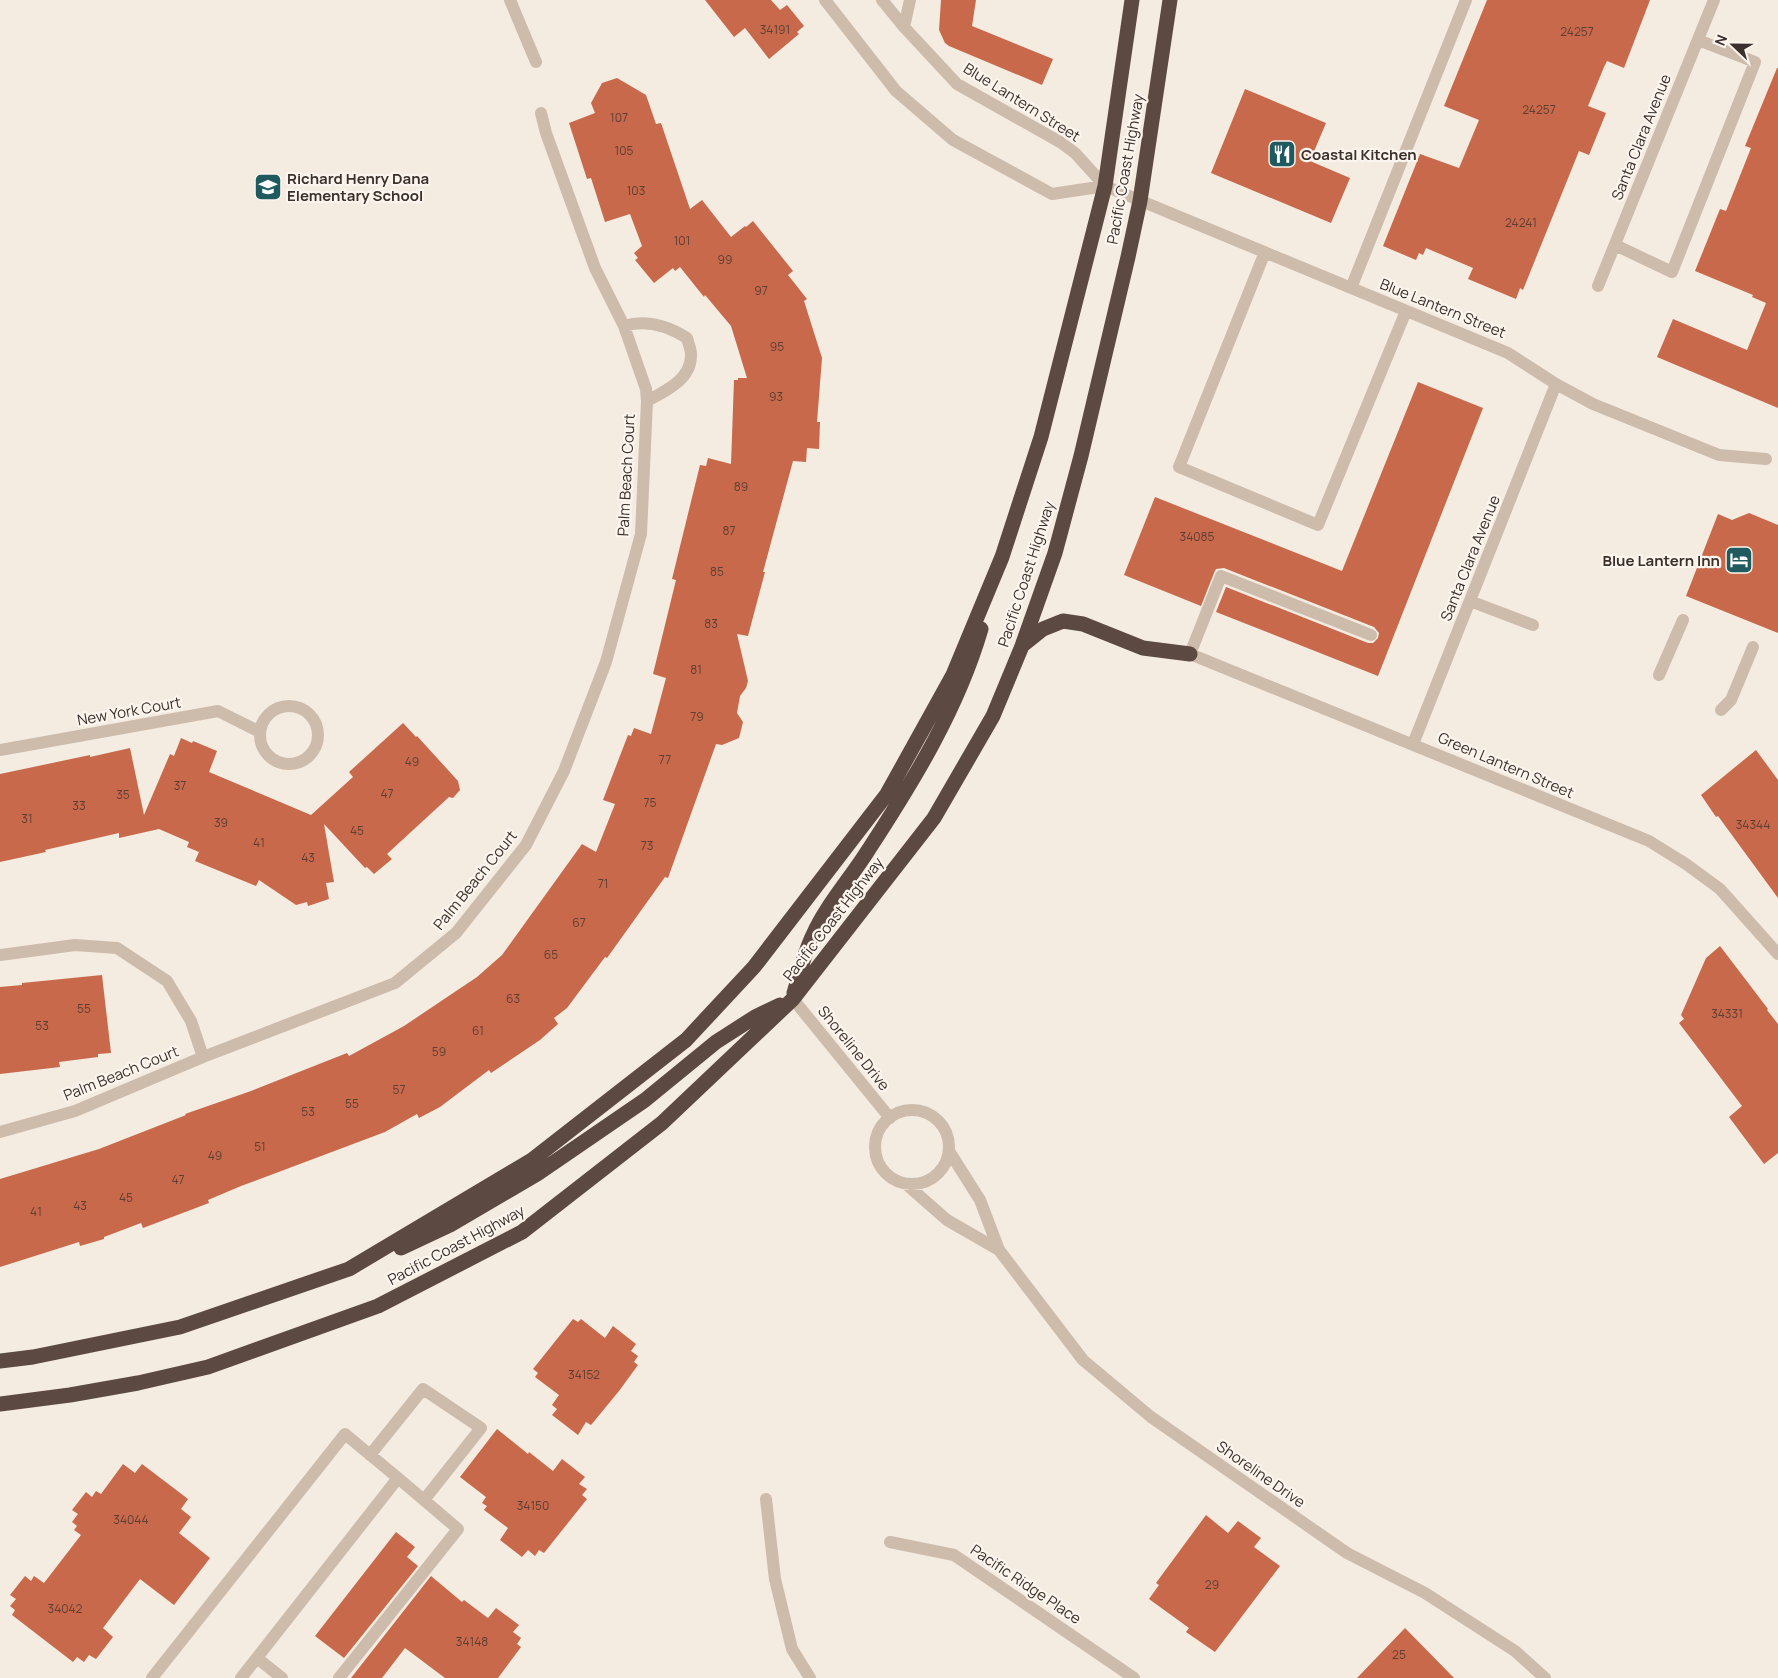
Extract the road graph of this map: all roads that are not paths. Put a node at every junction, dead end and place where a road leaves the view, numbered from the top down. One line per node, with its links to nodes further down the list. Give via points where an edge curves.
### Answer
1 (510, 0): 11 (street)
2 (825, 0): 13 (street, via 896,91 953,140 1052,194)
3 (882, 0): 9 (street, Blue Lantern Street)
4 (910, 0): 9 (street)
5 (1132, 0): 13 (highway, Pacific Coast Highway)
6 (1170, 0): 14 (highway, Pacific Coast Highway)
7 (1466, 0): 18 (street)
8 (1714, 0): 10 (street, Santa Clara Avenue)
9 (904, 27): 13 (street, Blue Lantern Street, via 957,84 1060,142 1075,153)
10 (1698, 40): 15 (street, Santa Clara Avenue); 15 (street, via 1755,62 1672,272)
11 (536, 62)
12 (541, 113): 20 (street, Palm Beach Court, via 595,268)
13 (1105, 186): 14 (street, Blue Lantern Street); 24 (highway, Pacific Coast Highway, via 1041,437)
14 (1140, 202): 16 (street, Blue Lantern Street); 29 (highway, Pacific Coast Highway, via 1081,456 1055,553)
15 (1615, 245): 17 (street, Santa Clara Avenue)
16 (1265, 252): 18 (street, Blue Lantern Street); 19 (street, via 1180,467 1318,525)
17 (1598, 286)
18 (1351, 288): 19 (street, Blue Lantern Street)
19 (1406, 311): 21 (street, Blue Lantern Street, via 1508,353)
20 (624, 326): 22 (street, Palm Beach Court, via 646,389); 22 (street, Palm Beach Court, via 635,322 655,324 673,329 687,338 691,354 686,375)
21 (1556, 384): 23 (street, Blue Lantern Street, via 1593,404 1719,455); 25 (street, Santa Clara Avenue)
22 (647, 401): 40 (street, Palm Beach Court, via 641,534 606,662 564,771 526,845 456,933 395,984)
23 (1766, 459)
24 (1002, 557): 39 (highway, via 974,652 950,712 911,782 813,934); 46 (highway, Pacific Coast Highway, via 953,675 886,794 754,967 686,1040 532,1160)
25 (1470, 601): 27 (street); 35 (street, Santa Clara Avenue)
26 (1683, 620): 32 (street)
27 (1533, 625)
28 (1371, 635): 31 (street, via 1221,576)
29 (1022, 646): 31 (highway, via 1043,629 1063,621 1083,624 1143,648); 39 (highway, Pacific Coast Highway, via 993,716 934,818)
30 (1754, 647): 33 (street, via 1731,700)
31 (1190, 654): 35 (street, Green Lantern Street)
32 (1660, 675)
33 (1721, 710)
34 (260, 732): 34 (street, via 266,754 286,764 307,758 318,738 311,717 292,706 280,707 270,713); 36 (street, New York Court, via 218,711)
35 (1413, 744): 37 (street, Green Lantern Street, via 1656,846 1720,889)
36 (0, 750)
37 (1778, 954)
38 (0, 955): 40 (street, via 75,945 117,948 168,981 191,1021)
39 (793, 999): 41 (street, Shoreline Drive); 46 (highway, via 755,1016 716,1042 645,1100 536,1174 450,1225); 48 (highway, Pacific Coast Highway, via 662,1123 522,1232 412,1289 378,1306 208,1367 138,1384)
40 (203, 1057): 42 (street, Palm Beach Court, via 75,1110)
41 (890, 1118): 43 (street, Shoreline Drive, via 905,1111 920,1111 934,1117 943,1126 949,1140); 44 (street, Shoreline Drive, via 880,1131 876,1156 882,1169)
42 (0, 1132)
43 (949, 1151): 44 (street, via 936,1176 922,1183); 45 (street, Shoreline Drive, via 980,1200)
44 (906, 1184): 45 (street, Shoreline Drive, via 947,1220)
45 (999, 1250): 61 (street, Shoreline Drive, via 1083,1360 1151,1417 1346,1553 1425,1594 1515,1651)
46 (349, 1269): 47 (highway, Pacific Coast Highway, via 180,1327)
47 (0, 1361)
48 (0, 1404)
49 (370, 1455): 50 (street); 52 (street, via 423,1389 481,1428); 55 (street, via 345,1434)
50 (398, 1478): 52 (street); 54 (street)
51 (766, 1499): 59 (street, via 775,1579 792,1649)
52 (424, 1500): 58 (street, via 458,1529)
53 (890, 1542): 60 (street, Pacific Ridge Place, via 954,1555)
54 (257, 1658): 56 (street); 57 (street)
55 (152, 1678)
56 (241, 1678)
57 (282, 1678)
58 (339, 1678)
59 (810, 1678)
60 (1134, 1678)
61 (1545, 1678)

